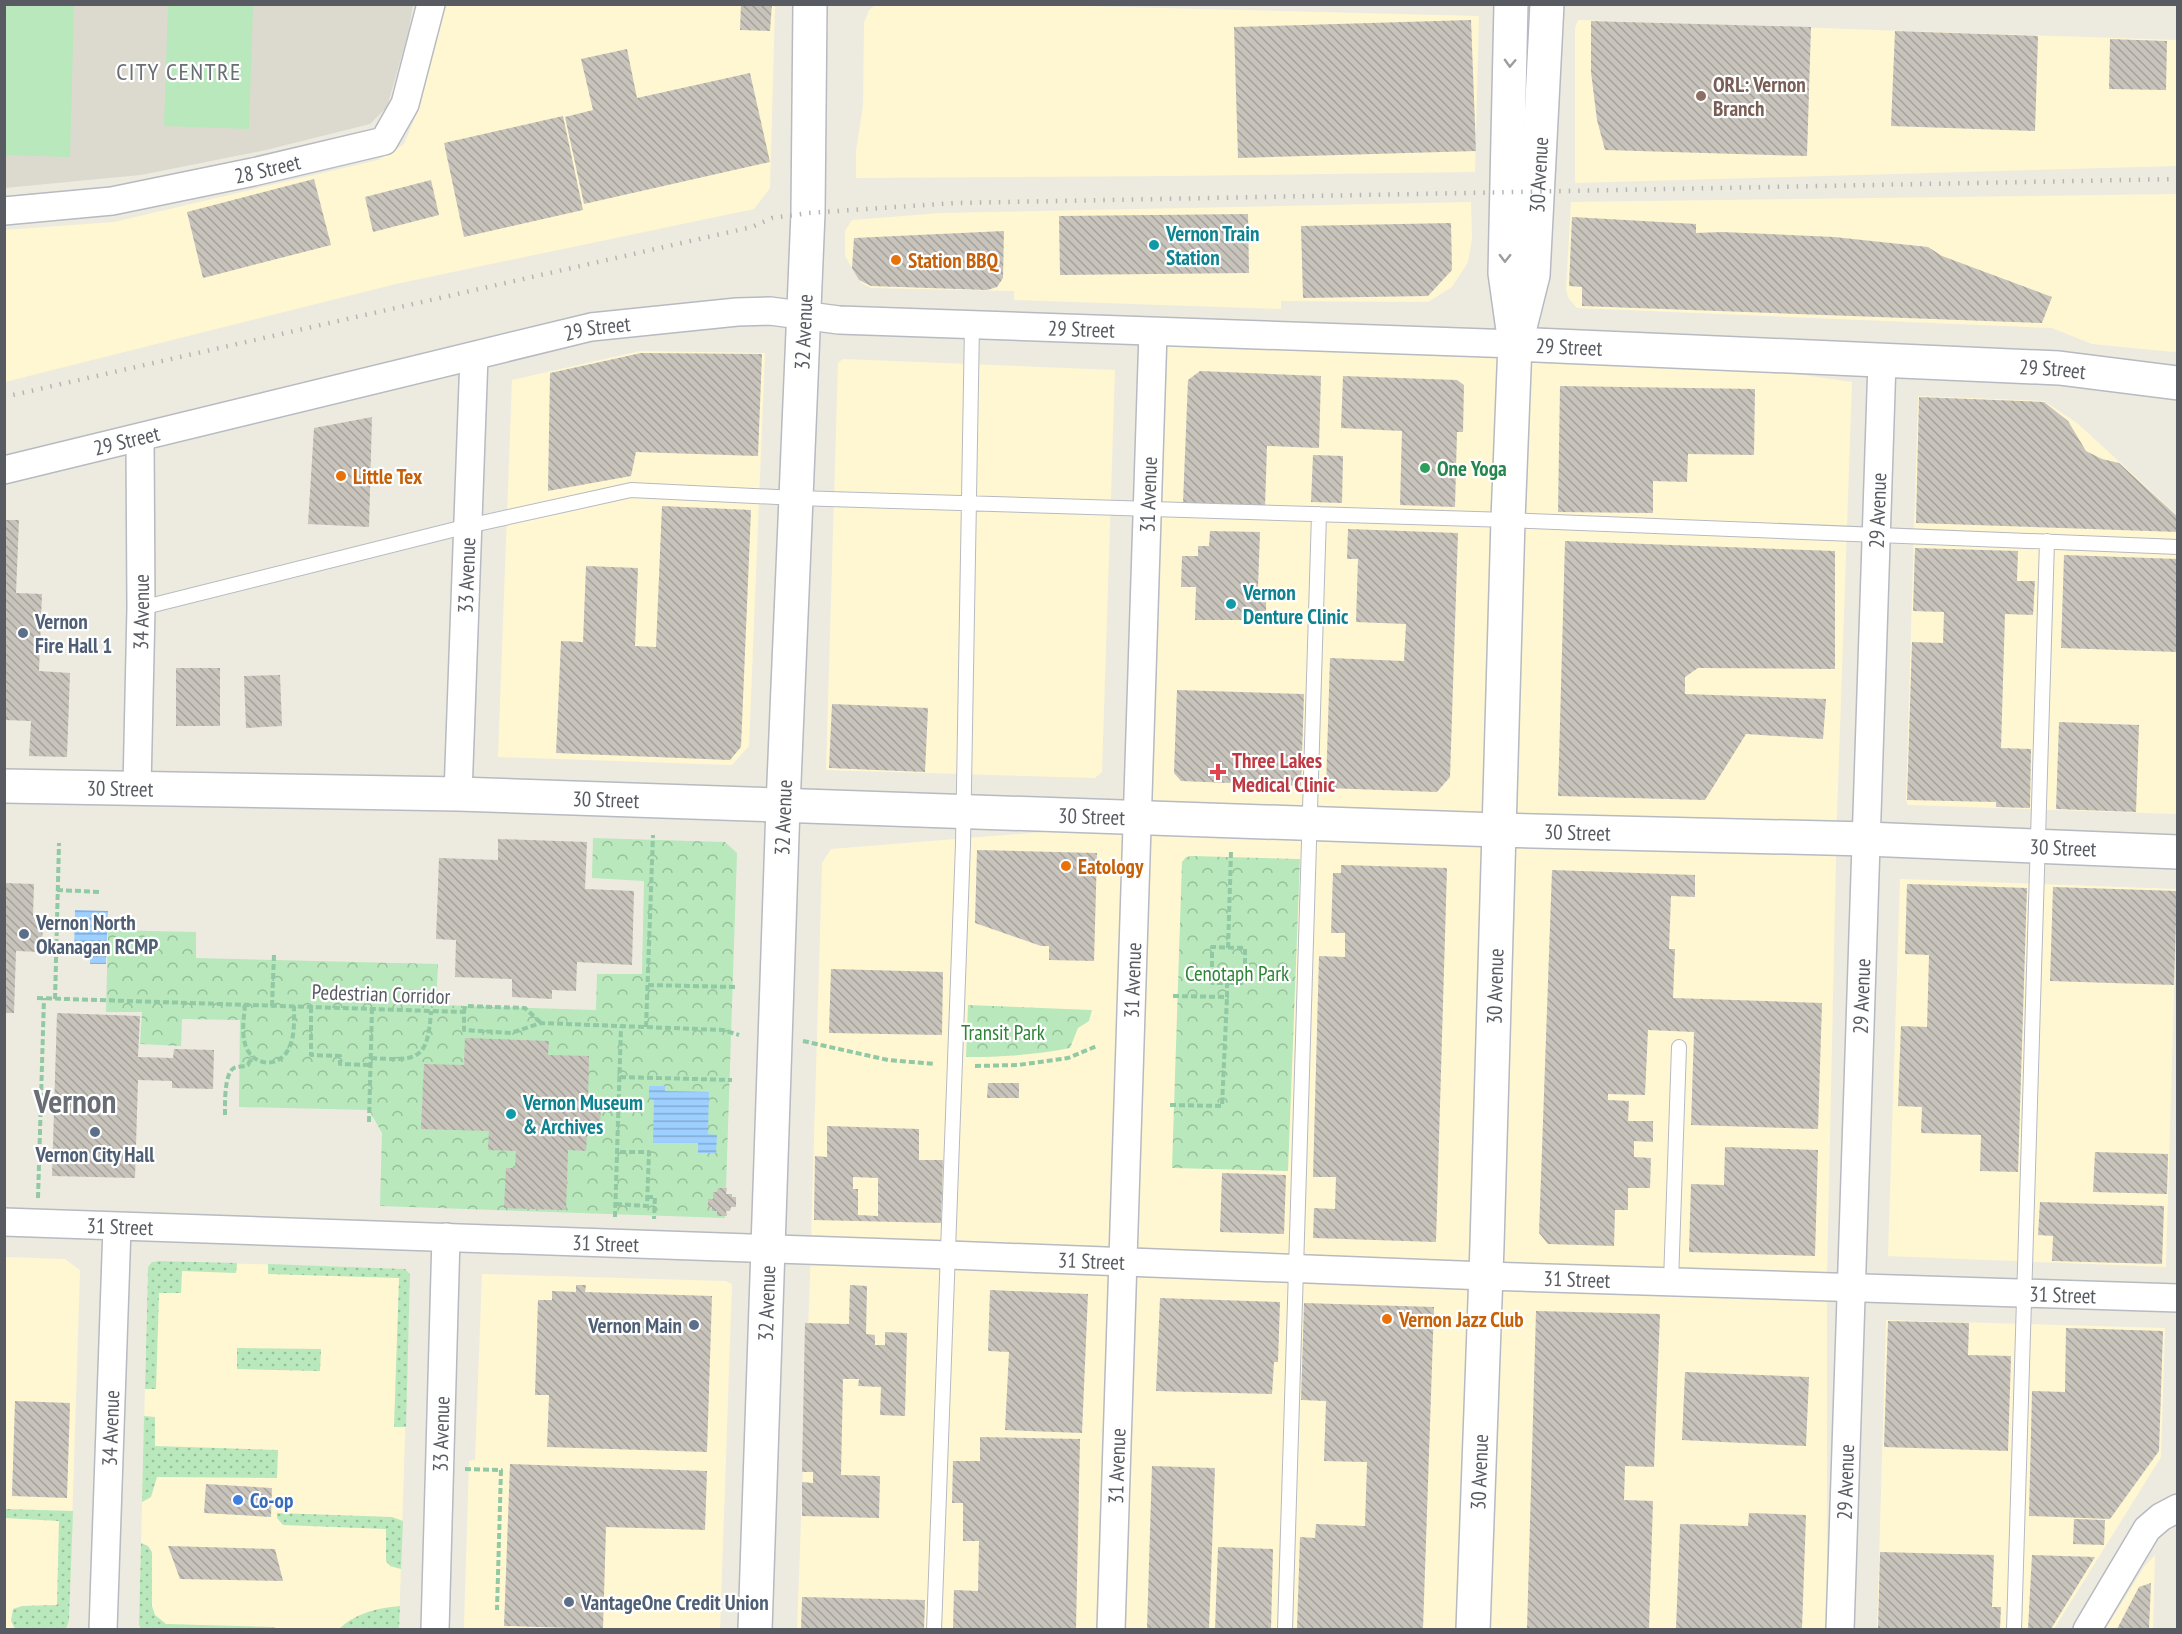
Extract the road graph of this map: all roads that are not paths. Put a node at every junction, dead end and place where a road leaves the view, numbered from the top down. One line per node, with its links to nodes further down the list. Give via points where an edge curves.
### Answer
1 (431, 4): 5 (street, 28 Street, via 405,104 384,141 112,201)
2 (810, 4): 7 (street, 32 Avenue)
3 (1511, 4): 10 (street, 30 Avenue, one-way to 10, via 1505,273)
4 (1547, 4): 6 (street, 30 Avenue)
5 (4, 211)
6 (1533, 275): 10 (street, 30 Avenue); 11 (street, via 1536,303 1551,326 1572,339)
7 (804, 315): 8 (street, 29 Street); 12 (street, 29 Street, via 737,312 591,327); 17 (street, 32 Avenue)
8 (972, 325): 9 (street, 29 Street); 18 (lane)
9 (1153, 332): 10 (street, 29 Street); 19 (street, 31 Avenue)
10 (1515, 344): 11 (street, 29 Street); 21 (street, 30 Avenue)
11 (1605, 347): 13 (street, 29 Street)
12 (474, 356): 15 (street, 29 Street); 22 (street, 33 Avenue)
13 (1882, 361): 14 (street, 29 Street, via 2059,368); 23 (street, 29 Avenue)
14 (2178, 383)
15 (140, 438): 16 (street, 29 Street); 26 (street, 34 Avenue)
16 (4, 470)
17 (796, 498): 18 (lane); 22 (lane, via 631,490); 30 (street, 32 Avenue)
18 (969, 503): 19 (lane); 31 (lane)
19 (1147, 508): 20 (lane); 32 (street, 31 Avenue)
20 (1319, 514): 21 (lane); 33 (lane)
21 (1508, 520): 23 (lane); 34 (street, 30 Avenue)
22 (468, 526): 26 (lane); 29 (street, 33 Avenue)
23 (1876, 535): 24 (lane); 35 (street, 29 Avenue)
24 (2047, 541): 25 (lane); 36 (lane)
25 (2178, 547)
26 (141, 608): 28 (street, 34 Avenue)
27 (4, 786): 28 (street, 30 Street)
28 (137, 788): 29 (street, 30 Street)
29 (458, 794): 30 (street, 30 Street)
30 (783, 806): 31 (street, 30 Street); 42 (street, 32 Avenue)
31 (963, 811): 32 (street, 30 Street); 43 (lane)
32 (1137, 817): 33 (street, 30 Street); 44 (street, 31 Avenue)
33 (1310, 823): 34 (street, 30 Street); 45 (lane)
34 (1498, 830): 35 (street, 30 Street); 46 (street, 30 Avenue)
35 (1866, 839): 36 (street, 30 Street); 48 (street, 29 Avenue)
36 (2039, 846): 37 (street, 30 Street); 49 (lane)
37 (2178, 852)
38 (1679, 1047): 47 (lane)
39 (4, 1222): 40 (street, 31 Street)
40 (117, 1227): 41 (street, 31 Street); 52 (street, 34 Avenue)
41 (446, 1237): 42 (street, 31 Street); 53 (street, 33 Avenue)
42 (768, 1249): 43 (street, 31 Street); 54 (street, 32 Avenue)
43 (949, 1255): 44 (street, 31 Street); 55 (lane)
44 (1123, 1262): 45 (street, 31 Street); 56 (street, 31 Avenue)
45 (1296, 1268): 46 (street, 31 Street); 57 (lane)
46 (1486, 1276): 47 (street, 31 Street); 58 (street, 30 Avenue)
47 (1671, 1282): 48 (street, 31 Street)
48 (1852, 1287): 49 (street, 31 Street); 59 (street, 29 Avenue)
49 (2024, 1292): 50 (street, 31 Street); 60 (lane)
50 (2178, 1298)
51 (2178, 1508): 61 (street, via 2147,1529)
52 (103, 1629)
53 (435, 1629)
54 (755, 1629)
55 (934, 1629)
56 (1111, 1629)
57 (1285, 1629)
58 (1473, 1629)
59 (1840, 1629)
60 (2014, 1629)
61 (2087, 1629)

